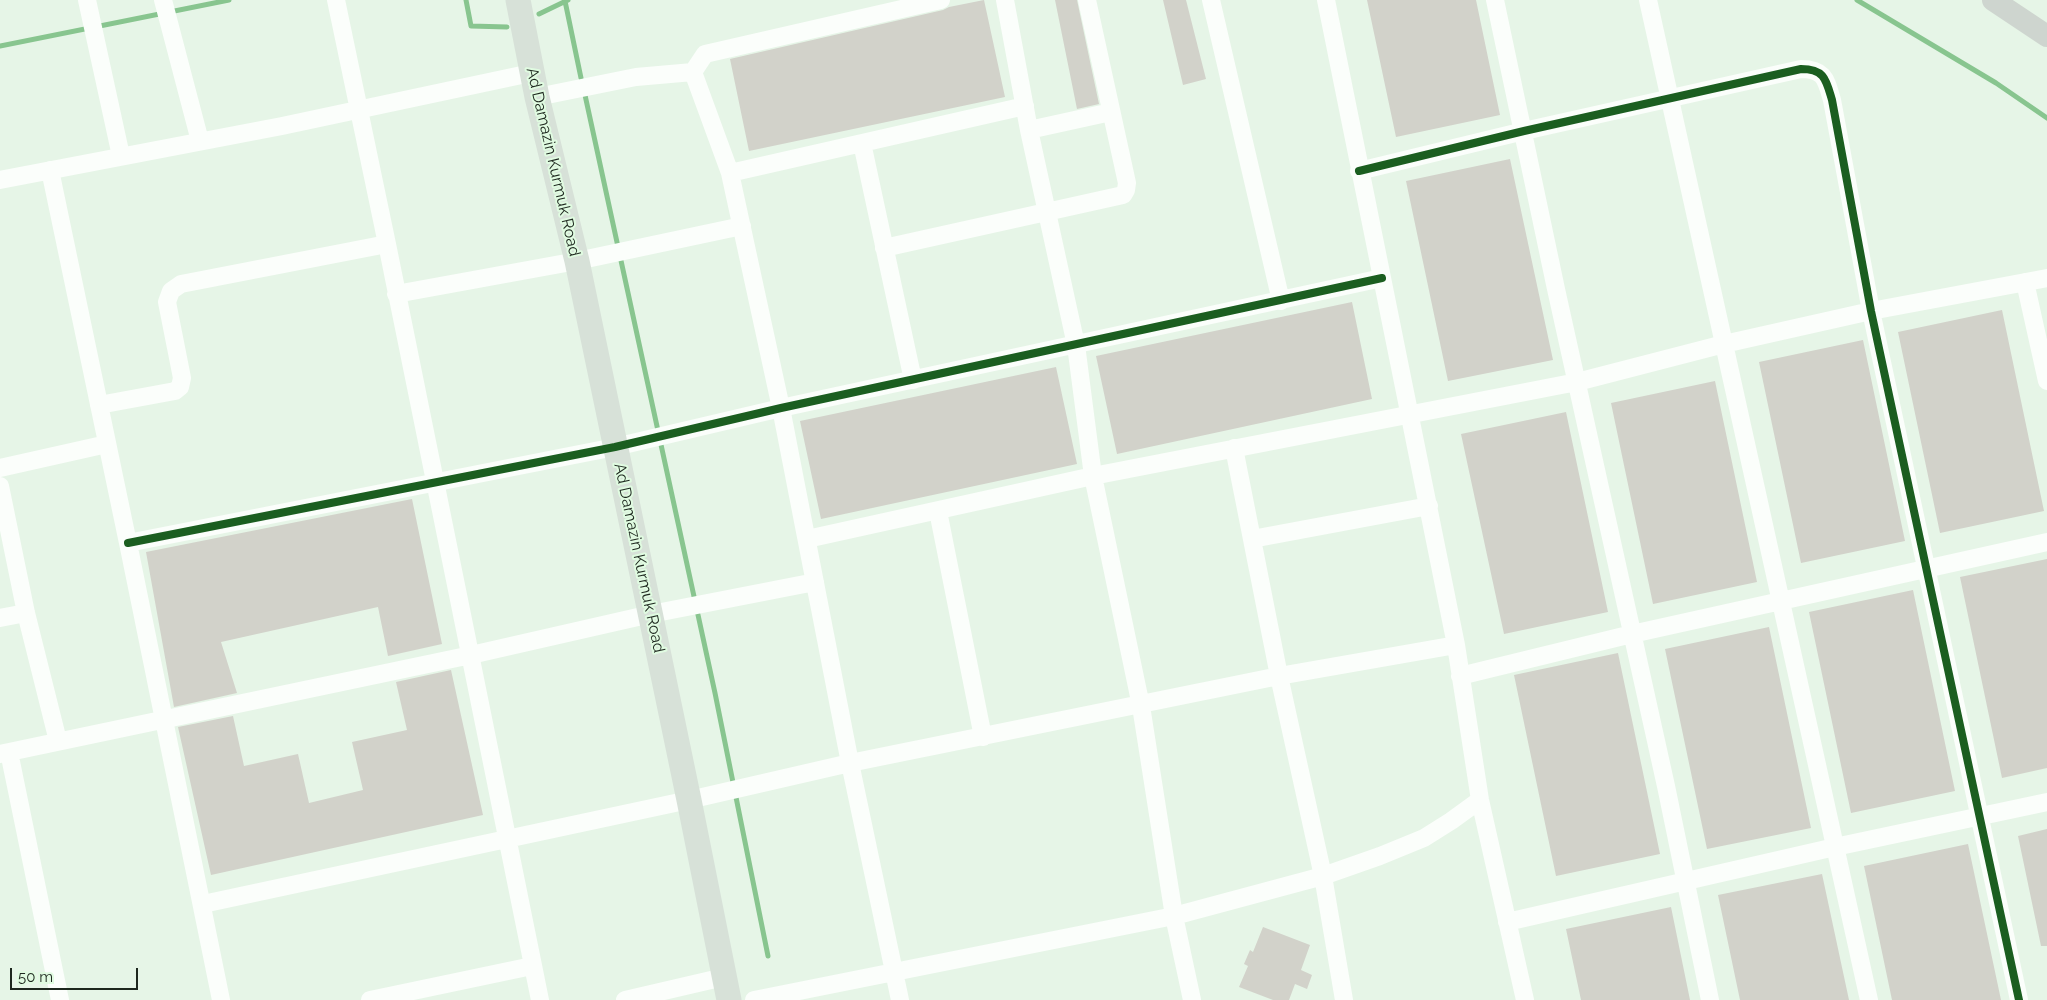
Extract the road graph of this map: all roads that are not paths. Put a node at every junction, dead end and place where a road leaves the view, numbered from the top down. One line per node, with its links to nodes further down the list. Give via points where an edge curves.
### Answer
1 (87, 0): 25 (street)
2 (163, 0): 23 (street)
3 (336, 0): 19 (street)
4 (518, 0): 15 (highway, Ad Damazin Kurmuk Road)
5 (941, 0): 14 (street, via 705,54)
6 (1005, 0): 18 (street)
7 (1087, 0): 20 (street)
8 (1211, 0): 39 (street)
9 (1326, 0): 27 (street)
10 (1495, 0): 22 (street)
11 (1648, 0): 17 (street)
12 (1993, 0): 13 (main road)
13 (2047, 36)
14 (693, 72): 16 (street, via 636,77); 28 (street)
15 (531, 73): 16 (highway, Ad Damazin Kurmuk Road); 19 (street)
16 (537, 97): 34 (highway, Ad Damazin Kurmuk Road)
17 (1670, 98): 22 (street); 40 (street, via 1801,69 1810,69 1826,78); 41 (street)
18 (1025, 106): 21 (street); 24 (street)
19 (358, 109): 23 (street); 32 (street)
20 (1111, 112): 21 (street); 30 (street, via 1127,183 1123,195)
21 (1029, 130): 30 (street)
22 (1524, 131): 27 (street); 45 (street)
23 (200, 141): 25 (street)
24 (862, 143): 28 (street); 33 (street)
25 (121, 156): 26 (street)
26 (50, 170): 29 (street); 46 (street)
27 (1359, 170): 35 (street)
28 (730, 173): 31 (street)
29 (0, 180)
30 (1046, 211): 33 (street); 42 (street)
31 (742, 226): 34 (street); 47 (street)
32 (387, 244): 38 (street); 46 (street, via 181,284 172,291 167,302 182,378 180,387 175,391)
33 (884, 248): 43 (street)
34 (577, 261): 38 (street); 50 (highway, Ad Damazin Kurmuk Road)
35 (1382, 278): 39 (street); 48 (street)
36 (2047, 278): 37 (street)
37 (2025, 282): 40 (street); 44 (street)
38 (396, 294): 54 (street)
39 (1281, 301): 42 (street)
40 (1871, 311): 41 (street); 62 (street)
41 (1724, 344): 45 (street); 64 (street)
42 (1076, 345): 43 (street); 53 (street)
43 (913, 380): 47 (street)
44 (2047, 381)
45 (1577, 382): 48 (street); 68 (street)
46 (99, 405): 49 (street)
47 (782, 408): 50 (street); 58 (street)
48 (1410, 413): 51 (street); 56 (street)
49 (107, 444): 52 (street); 61 (street)
50 (615, 447): 54 (street); 66 (highway, Ad Damazin Kurmuk Road)
51 (1234, 448): 53 (street); 59 (street)
52 (0, 468)
53 (1093, 476): 57 (street); 73 (street)
54 (435, 482): 61 (street); 70 (street)
55 (0, 486): 65 (street)
56 (1429, 506): 59 (street); 69 (street)
57 (938, 511): 58 (street); 75 (street)
58 (807, 539): 63 (street)
59 (1252, 539): 71 (street)
60 (2047, 542): 62 (street)
61 (128, 543): 74 (street)
62 (1927, 568): 64 (street); 82 (street)
63 (815, 582): 66 (street); 78 (street)
64 (1781, 601): 68 (street); 84 (street)
65 (26, 613): 67 (street); 76 (street)
66 (651, 614): 70 (street); 79 (highway, Ad Damazin Kurmuk Road)
67 (0, 618)
68 (1632, 634): 72 (street); 86 (street)
69 (1456, 645): 71 (street); 72 (street)
70 (471, 655): 74 (street); 83 (street)
71 (1279, 676): 73 (street); 85 (street)
72 (1460, 676): 80 (street)
73 (1140, 706): 75 (street); 88 (street)
74 (165, 720): 76 (street); 87 (street)
75 (983, 737): 78 (street)
76 (58, 741): 77 (street)
77 (4, 753): 93 (street)
78 (850, 763): 79 (street); 91 (street)
79 (689, 800): 83 (street); 92 (highway, Ad Damazin Kurmuk Road)
80 (1480, 800): 85 (street, via 1424,838); 89 (street)
81 (2047, 802): 82 (street)
82 (1979, 816): 84 (street); 105 (street)
83 (506, 838): 87 (street); 90 (street)
84 (1836, 847): 86 (street); 104 (street)
85 (1323, 876): 88 (street); 101 (street)
86 (1686, 882): 89 (street); 103 (street)
87 (202, 904): 94 (street)
88 (1174, 916): 91 (street); 100 (street)
89 (1507, 922): 102 (street)
90 (532, 966): 95 (street); 96 (street)
91 (895, 971): 98 (street); 99 (street)
92 (726, 989): 97 (street)
93 (60, 1000)
94 (221, 1000)
95 (370, 1000)
96 (540, 1000)
97 (625, 1000)
98 (754, 1000)
99 (900, 1000)
100 (1192, 1000)
101 (1344, 1000)
102 (1525, 1000)
103 (1710, 1000)
104 (1869, 1000)
105 (2019, 1000)

